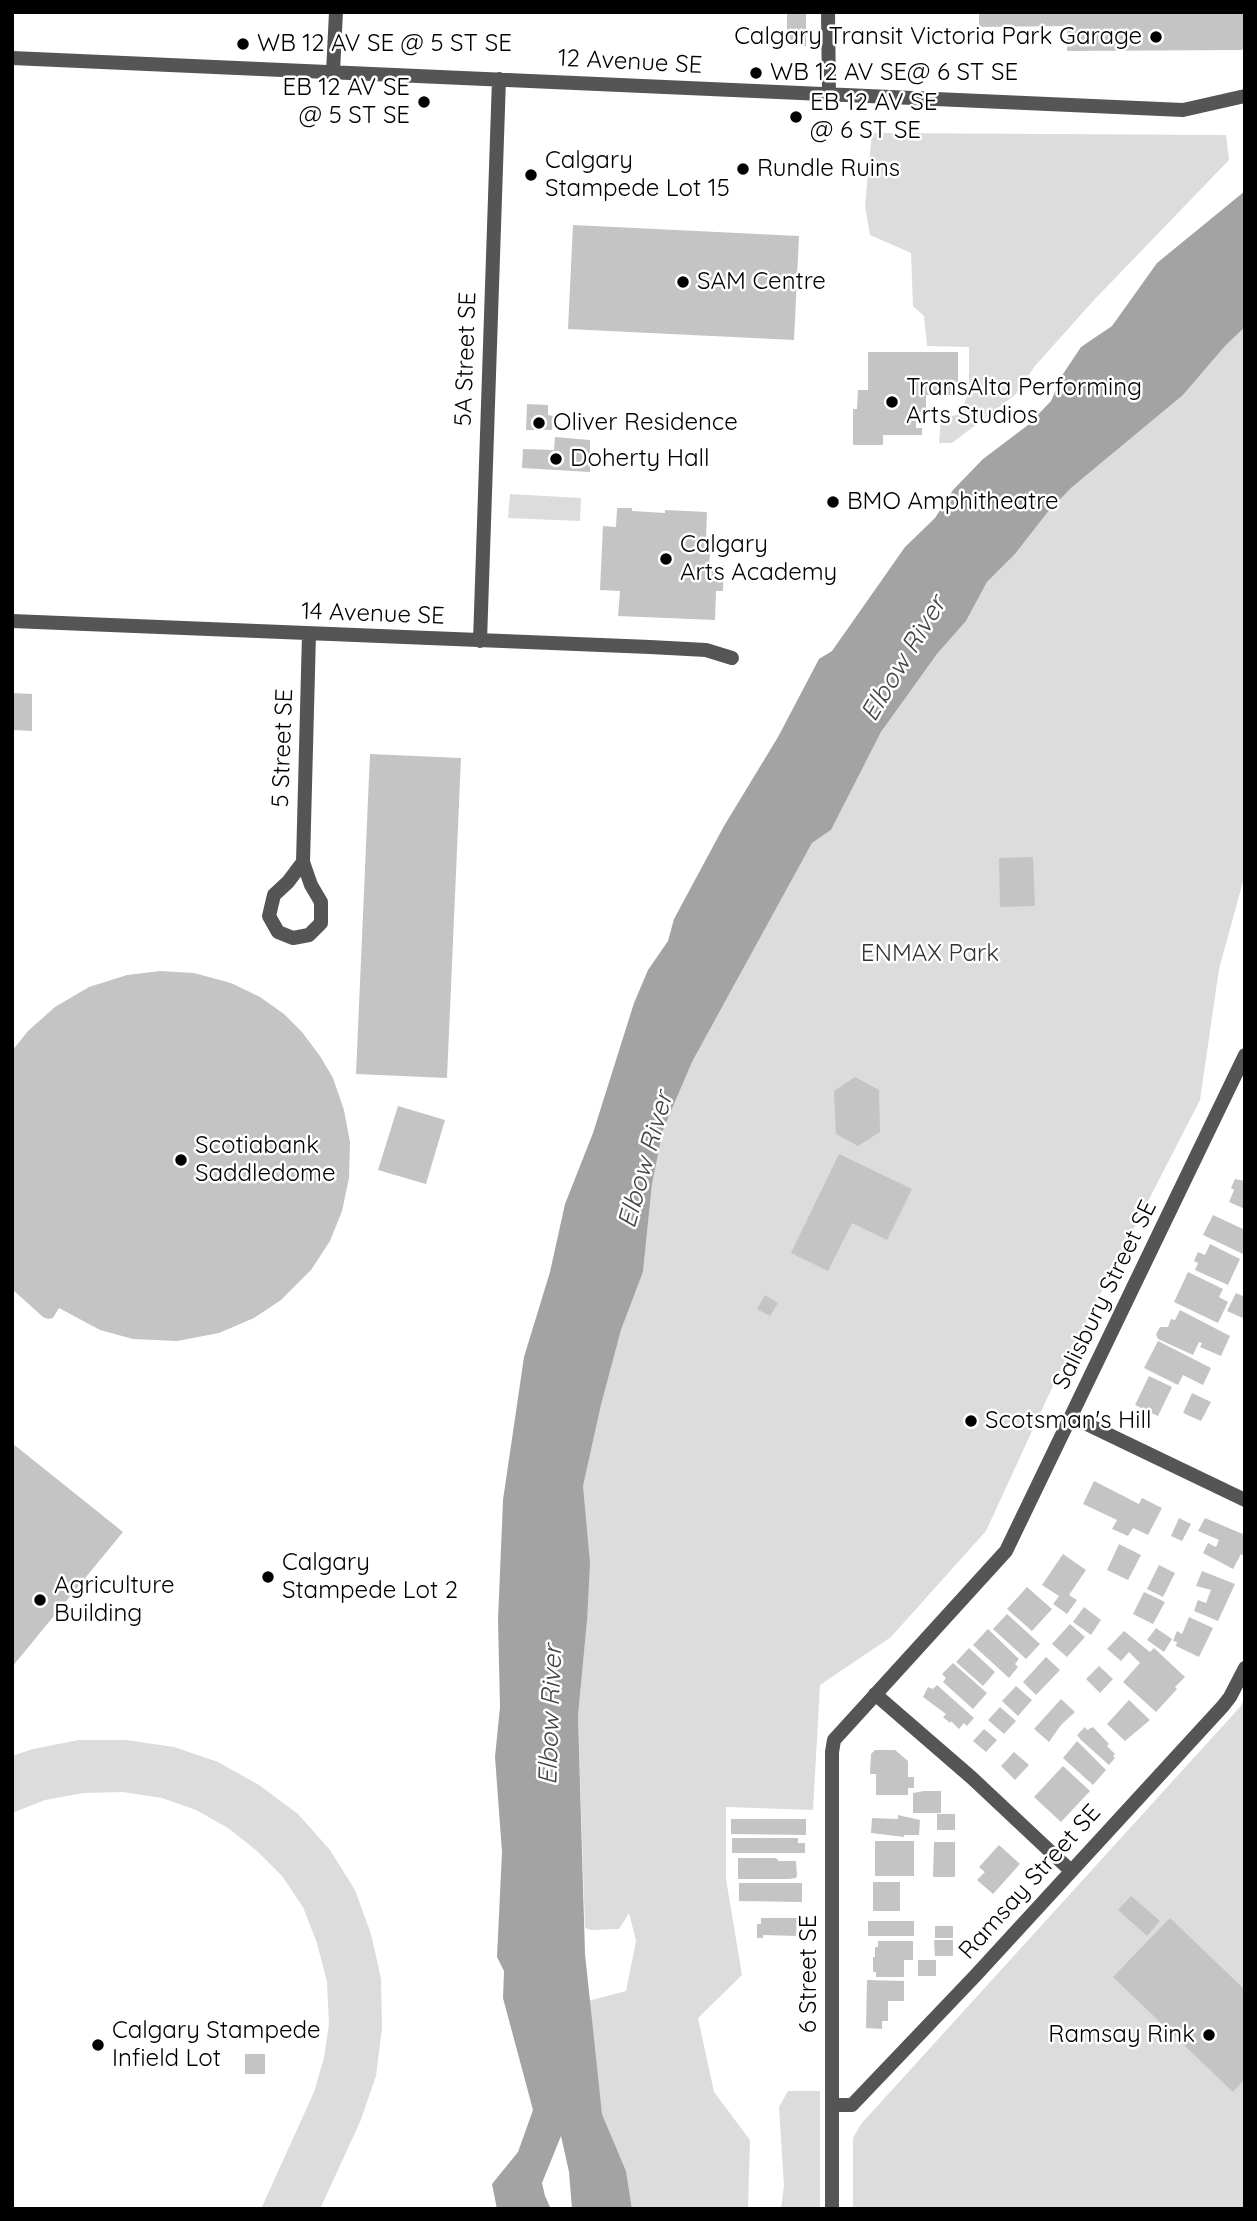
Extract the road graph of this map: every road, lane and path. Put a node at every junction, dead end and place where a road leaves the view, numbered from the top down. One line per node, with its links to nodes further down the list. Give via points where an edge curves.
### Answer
1 (336, 12): 4 (street)
2 (828, 12): 6 (street)
3 (12, 58): 4 (street, 12 Avenue SE)
4 (333, 72): 5 (street, 12 Avenue SE)
5 (499, 79): 6 (street, 12 Avenue SE); 10 (street, 5A Street SE)
6 (829, 94): 7 (street, 12 Avenue SE, via 1183,110)
7 (1245, 96)
8 (12, 621): 9 (street, 14 Avenue SE)
9 (309, 634): 10 (street, 14 Avenue SE); 12 (street, 5 Street SE)
10 (480, 641): 11 (street, 14 Avenue SE, via 706,650)
11 (732, 658)
12 (303, 862): 12 (street, 5 Street SE, via 274,895 269,916 278,932 293,938 309,935 321,923 321,902)
13 (1245, 1055): 14 (street, Salisbury Street SE)
14 (1072, 1418): 15 (street); 17 (street, Salisbury Street SE, via 1006,1551)
15 (1245, 1500)
16 (1245, 1668): 19 (street, Ramsay Street SE, via 1223,1706)
17 (875, 1694): 18 (street, Salisbury Street SE); 19 (street)
18 (834, 1740): 20 (street, 6 Street SE)
19 (1070, 1870): 20 (street, Ramsay Street SE, via 852,2105)
20 (832, 2105): 21 (street, 6 Street SE)
21 (832, 2209)

